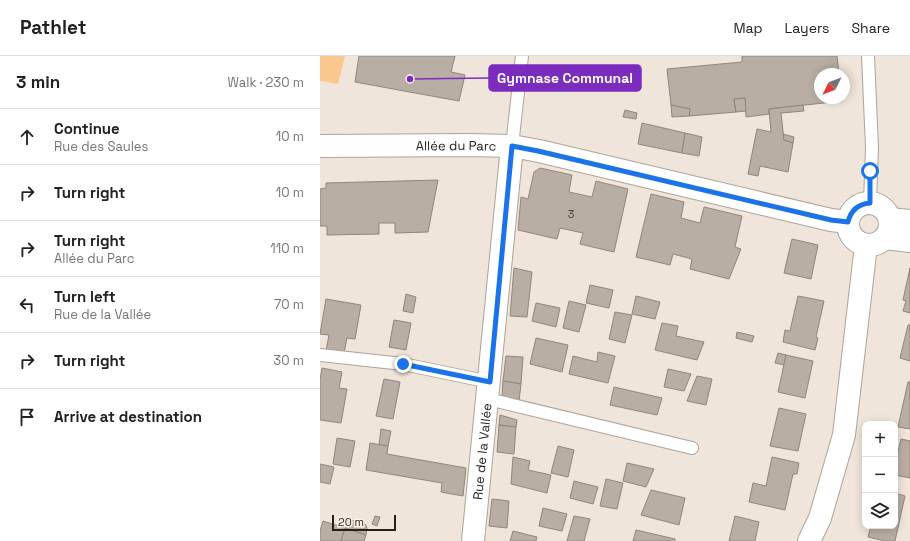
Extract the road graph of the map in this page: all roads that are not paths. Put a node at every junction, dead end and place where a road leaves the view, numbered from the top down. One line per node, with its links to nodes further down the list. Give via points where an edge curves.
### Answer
1 (522, 56): 4 (lane)
2 (868, 56): 5 (lane, via 872,148)
3 (320, 146): 4 (street, Allée du Parc)
4 (512, 146): 6 (street, Allée du Parc); 10 (street, Rue de la Vallée)
5 (870, 203): 6 (street, via 858,206 849,216); 7 (street, via 883,208)
6 (848, 222): 7 (street, via 850,235 860,243)
7 (888, 231): 8 (street); 13 (street, via 844,435 820,518)
8 (910, 241)
9 (320, 355): 10 (lane, via 403,364)
10 (489, 390): 11 (lane); 12 (street, Rue de la Vallée)
11 (692, 448)
12 (473, 541)
13 (809, 541)

